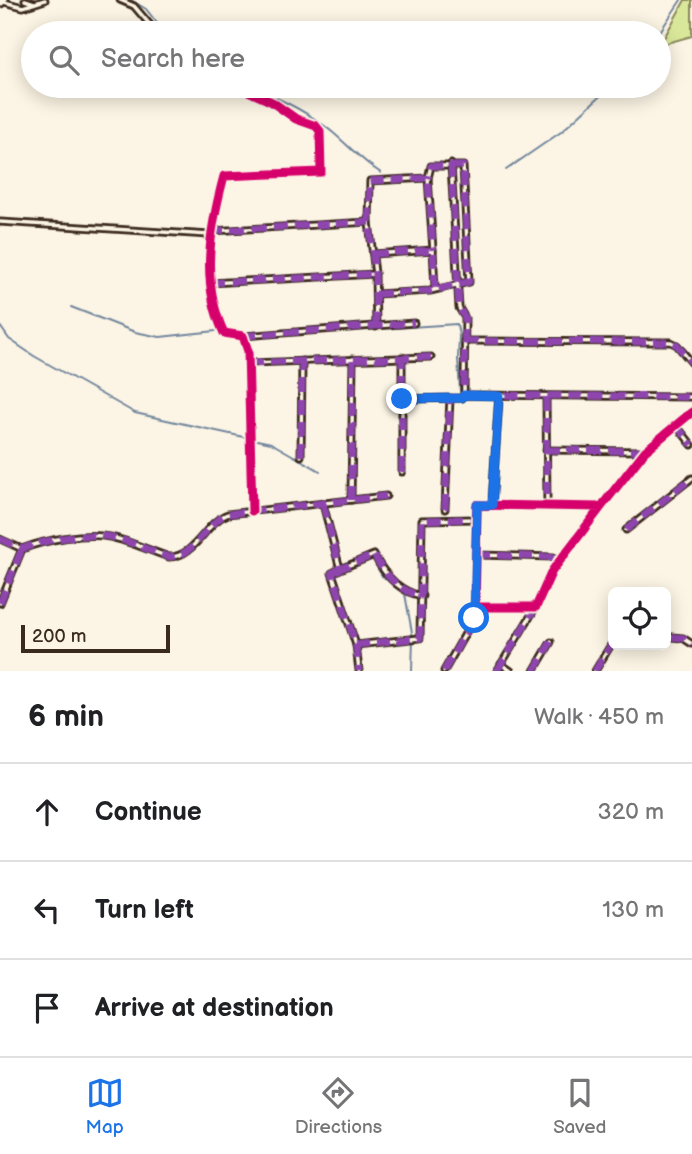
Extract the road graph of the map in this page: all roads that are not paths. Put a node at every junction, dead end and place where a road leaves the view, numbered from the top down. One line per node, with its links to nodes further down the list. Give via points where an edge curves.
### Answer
1 (25, 0): 5 (street)
2 (45, 0): 5 (street)
3 (120, 0): 6 (street, via 134,6)
4 (2, 1): 5 (street, via 23,7)
5 (36, 4)
6 (147, 21)
7 (263, 98): 12 (street, via 320,131 321,172 224,176)
8 (451, 164): 9 (street, via 431,166); 17 (street); 17 (street, via 463,167 469,280)
9 (428, 178): 11 (street, via 370,181); 13 (street)
10 (0, 222): 12 (street)
11 (369, 222): 12 (street); 14 (street)
12 (210, 233): 16 (street)
13 (433, 250): 14 (street); 18 (street)
14 (373, 254): 15 (street)
15 (375, 274): 16 (street); 19 (street)
16 (209, 283): 22 (street, via 224,333)
17 (457, 284): 18 (street); 23 (street, via 459,308 465,318)
18 (435, 288): 19 (street)
19 (376, 294): 21 (street)
20 (414, 323): 21 (street)
21 (376, 327): 22 (street)
22 (243, 336): 28 (street)
23 (464, 341): 29 (street, via 671,342); 30 (street)
24 (402, 357): 25 (street); 26 (street); 35 (street)
25 (431, 358)
26 (353, 359): 27 (street); 45 (street)
27 (302, 361): 28 (street); 41 (street)
28 (249, 363): 51 (street)
29 (692, 363)
30 (464, 395): 31 (street); 34 (street)
31 (499, 396): 32 (street); 47 (street)
32 (546, 397): 33 (street); 39 (street)
33 (692, 397)
34 (450, 398): 35 (street); 50 (street)
35 (402, 399): 42 (street)
36 (692, 412): 37 (street)
37 (676, 425): 38 (street); 40 (street)
38 (692, 445)
39 (546, 450): 40 (street); 48 (street)
40 (645, 451): 49 (street)
41 (302, 456)
42 (402, 472)
43 (692, 478): 53 (street)
44 (386, 496): 45 (street)
45 (351, 500): 46 (street)
46 (323, 504): 51 (street); 58 (street)
47 (492, 505): 48 (street); 52 (street, via 477,505)
48 (547, 505): 49 (street)
49 (601, 507): 57 (street)
50 (445, 509)
51 (252, 511): 55 (street, via 219,517 178,557 110,537 89,536 40,542)
52 (476, 519): 56 (street); 59 (street, via 422,520)
53 (626, 530)
54 (0, 538): 55 (street)
55 (22, 550): 60 (street)
56 (477, 555): 57 (street); 61 (street)
57 (560, 560): 62 (street)
58 (340, 569): 59 (street, via 374,555 384,574 411,594); 66 (street, via 332,573)
59 (422, 596): 66 (street, via 420,638)
60 (0, 603)
61 (475, 607): 62 (street); 70 (street, via 474,618)
62 (536, 607): 68 (street)
63 (672, 637): 65 (street)
64 (551, 642): 73 (street)
65 (692, 644)
66 (356, 645): 69 (street)
67 (608, 650): 74 (street)
68 (501, 664): 71 (street); 72 (street)
69 (359, 671)
70 (444, 671)
71 (497, 671)
72 (511, 671)
73 (534, 671)
74 (595, 671)

